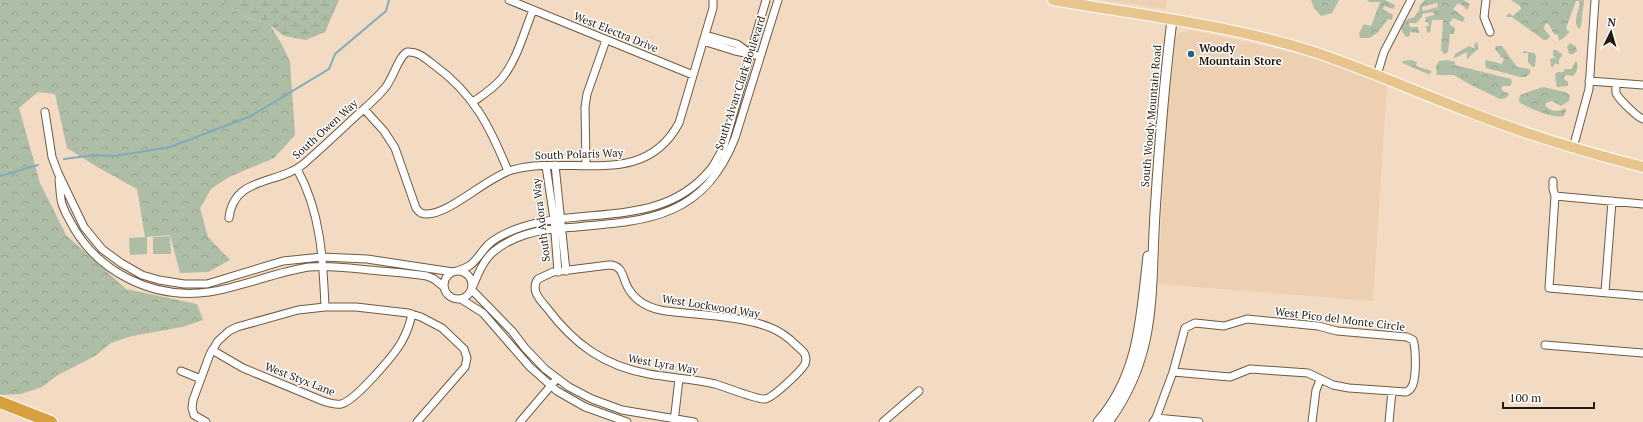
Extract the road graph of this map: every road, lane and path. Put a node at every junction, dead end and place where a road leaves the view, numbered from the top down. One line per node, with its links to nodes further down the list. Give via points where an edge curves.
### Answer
1 (509, 0): 9 (street, West Electra Drive)
2 (712, 0): 12 (street, South Polaris Way, via 713,8)
3 (766, 0): 14 (street, South Alvan Clark Boulevard)
4 (778, 0): 15 (street, South Alvan Clark Boulevard)
5 (1053, 0): 10 (main road)
6 (1411, 0): 17 (street, via 1384,52)
7 (1486, 0): 11 (street, via 1484,17)
8 (1595, 0): 18 (street)
9 (533, 10): 13 (street, West Electra Drive); 21 (street, via 506,72 494,86)
10 (1172, 20): 17 (main road, via 1295,47); 37 (street, South Woody Mountain Road, via 1162,108)
11 (1490, 32)
12 (704, 38): 14 (street, via 735,51); 16 (street, South Polaris Way)
13 (606, 40): 16 (street, West Electra Drive); 26 (street, via 587,94)
14 (749, 53): 15 (street); 39 (street, South Alvan Clark Boulevard, via 723,149 711,169 686,192 663,204 642,210)
15 (760, 57): 40 (street, South Alvan Clark Boulevard, via 728,157 697,195 673,210 647,219)
16 (693, 75): 26 (street, South Polaris Way, via 679,123 663,146 649,156 629,164)
17 (1378, 75): 25 (main road, via 1472,113)
18 (1589, 81): 19 (street); 25 (street)
19 (1616, 83): 20 (street); 24 (street, via 1617,96)
20 (1643, 85)
21 (473, 102): 22 (street, South Owen Way, via 438,67 417,53 407,52 386,88); 31 (street, via 490,128)
22 (364, 109): 30 (street, South Owen Way); 31 (street, South Polaris Way, via 395,148 415,205 420,212 429,214 446,207)
23 (45, 112): 32 (street, via 49,146)
24 (1643, 119)
25 (1573, 148): 29 (main road)
26 (586, 165): 28 (street, South Polaris Way)
27 (546, 166): 28 (street, South Polaris Way); 31 (street, South Polaris Way); 39 (street, South Adora Way)
28 (555, 166): 39 (street, South Adora Way)
29 (1643, 167)
30 (297, 169): 38 (street, South Owen Way, via 249,187 240,193 232,203); 41 (street, via 312,204 319,230)
31 (508, 171)
32 (58, 173): 41 (street, via 84,227 93,239 121,263 142,275 184,284 208,284 283,261); 42 (street, via 62,204 87,247 119,274 140,285 179,294 207,292 286,271)
33 (1553, 181): 34 (street)
34 (1555, 196): 35 (street); 48 (street, via 1549,288)
35 (1612, 201): 36 (street); 48 (street)
36 (1643, 204)
37 (1155, 215): 76 (street, South Woody Mountain Road, via 1135,351 1121,390); 77 (street, South Woody Mountain Road, via 1151,297 1144,347 1129,388)
38 (229, 218)
39 (558, 218): 40 (street, South Adora Way); 44 (street, South Alvan Clark Boulevard, via 522,227 495,239 469,266)
40 (559, 228): 43 (street, South Adora Way); 45 (street, South Adora Way); 47 (street, South Alvan Clark Boulevard, via 540,230 518,237 498,248 483,265)
41 (322, 257): 42 (street); 44 (street, via 367,259)
42 (323, 267): 46 (street, via 427,276 434,278); 51 (street)
43 (566, 271): 45 (street); 56 (street, West Lockwood Way, via 609,265 619,267 629,290 645,305 664,311 743,320 767,326 802,349)
44 (455, 272): 46 (street, via 446,278); 47 (street, via 466,274 472,281)
45 (558, 272): 61 (street, West Lyra Way, via 538,279 535,284 537,295 572,337 607,362 635,372)
46 (444, 287): 50 (street, via 448,296)
47 (472, 288): 50 (street, via 469,294); 59 (street, via 531,355)
48 (1605, 292): 49 (street)
49 (1643, 296)
50 (461, 299): 63 (street, via 483,313 530,367)
51 (325, 307): 52 (street, via 356,307); 54 (street, via 298,310 237,327 224,335)
52 (412, 314): 54 (street, West Styx Lane, via 405,335 392,357 352,398 341,404 323,401 243,368); 71 (street, via 442,328 464,349 467,358 463,370)
53 (1545, 345): 55 (street)
54 (212, 350): 60 (street)
55 (1643, 353)
56 (806, 359): 61 (street, West Lyra Way, via 802,368 765,399 713,384)
57 (181, 371): 60 (street)
58 (1173, 372): 62 (street, West Pico del Monte Circle, via 1230,377 1250,369 1309,374); 65 (street, West Pico del Monte Circle, via 1185,328 1195,323 1224,326 1247,319 1407,337 1413,340 1416,347 1414,383 1406,392); 68 (street, West Pico del Monte Circle)
59 (556, 378): 63 (street); 67 (street, via 592,399 615,408)
60 (201, 379): 70 (street, via 192,408 197,418)
61 (679, 379): 67 (street)
62 (1320, 380): 65 (street, West Pico del Monte Circle, via 1349,388); 79 (street, via 1316,390)
63 (551, 385): 72 (street); 73 (street, via 585,407)
64 (919, 391): 75 (street)
65 (1392, 391): 80 (street)
66 (0, 402): 69 (highway)
67 (674, 420): 74 (street)
68 (1155, 420): 78 (street)
69 (51, 422)
70 (206, 422)
71 (417, 422)
72 (520, 422)
73 (627, 422)
74 (694, 422)
75 (883, 422)
76 (1098, 422)
77 (1108, 422)
78 (1200, 422)
79 (1312, 422)
80 (1390, 422)

